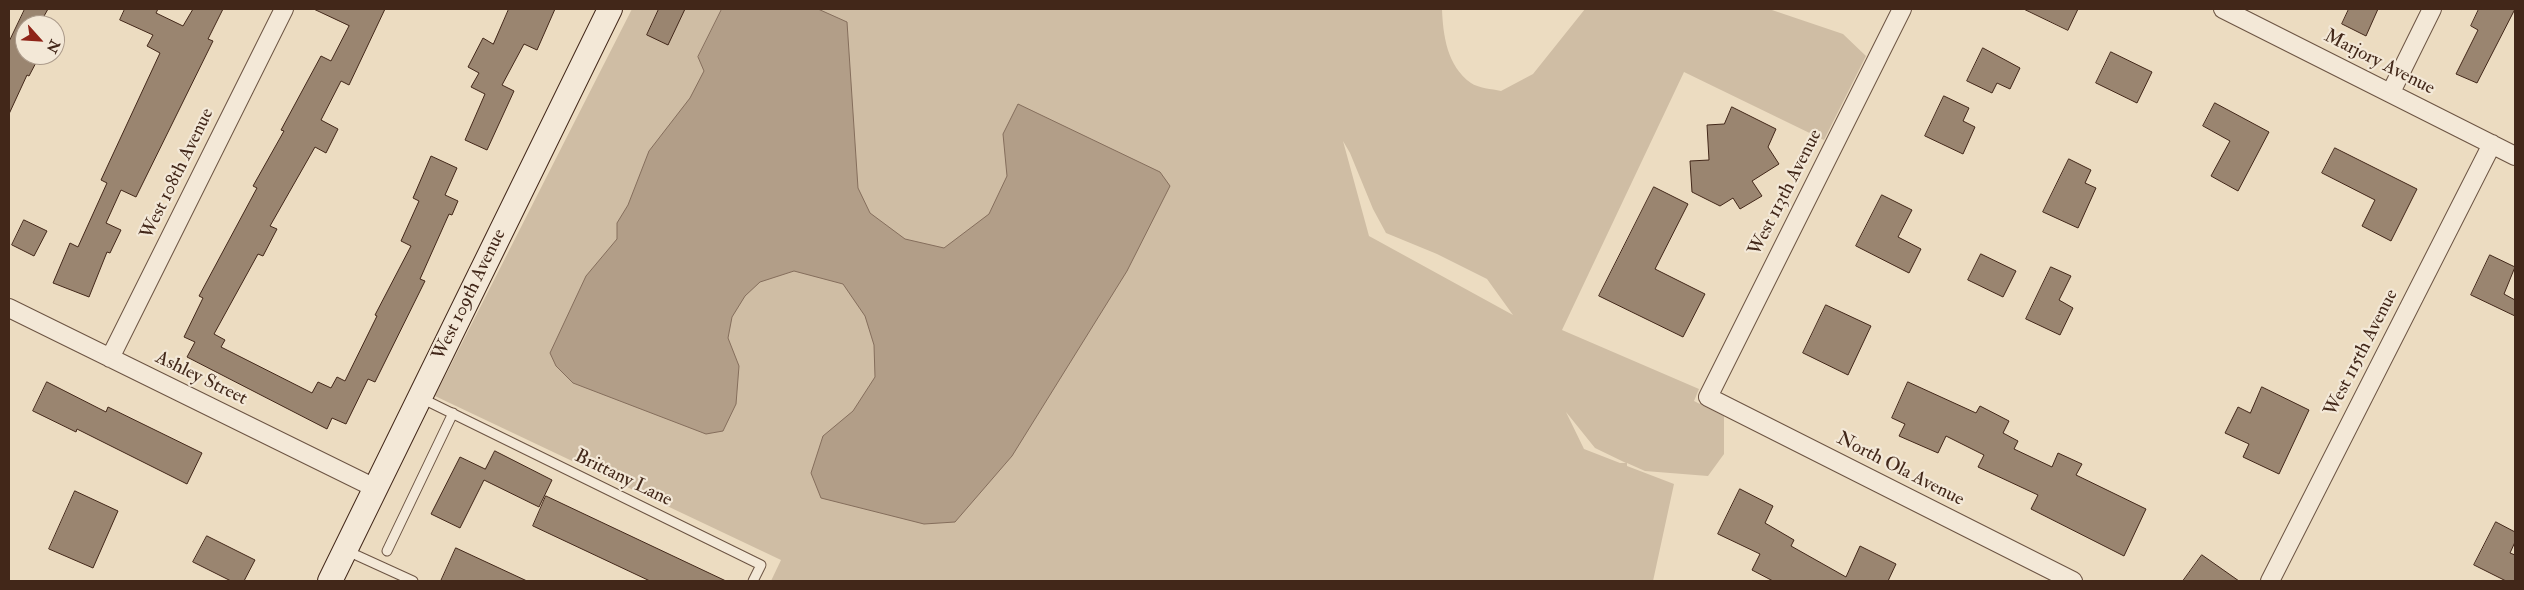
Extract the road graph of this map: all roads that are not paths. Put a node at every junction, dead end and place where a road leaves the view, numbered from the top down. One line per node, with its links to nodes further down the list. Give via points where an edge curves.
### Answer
1 (284, 9): 10 (street, West 108th Avenue)
2 (610, 9): 11 (street, West 109th Avenue)
3 (1902, 9): 12 (street, West 113th Avenue)
4 (2223, 9): 6 (street, Marjory Avenue)
5 (2432, 9): 6 (street)
6 (2391, 92): 7 (street, Marjory Avenue)
7 (2492, 144): 8 (street, Marjory Avenue); 21 (street, West 115th Avenue)
8 (2515, 156)
9 (9, 308): 10 (street, Ashley Street)
10 (110, 358): 14 (street, Ashley Street)
11 (420, 397): 13 (lane, Brittany Lane); 14 (street, West 109th Avenue)
12 (1708, 397): 20 (street, North Ola Avenue)
13 (453, 413): 16 (lane); 19 (lane, Brittany Lane, via 761,565)
14 (375, 488): 15 (street, West 109th Avenue)
15 (344, 550): 17 (street, West 109th Avenue); 18 (lane)
16 (386, 551)
17 (330, 581)
18 (413, 581)
19 (754, 581)
20 (2073, 581)
21 (2270, 581)

